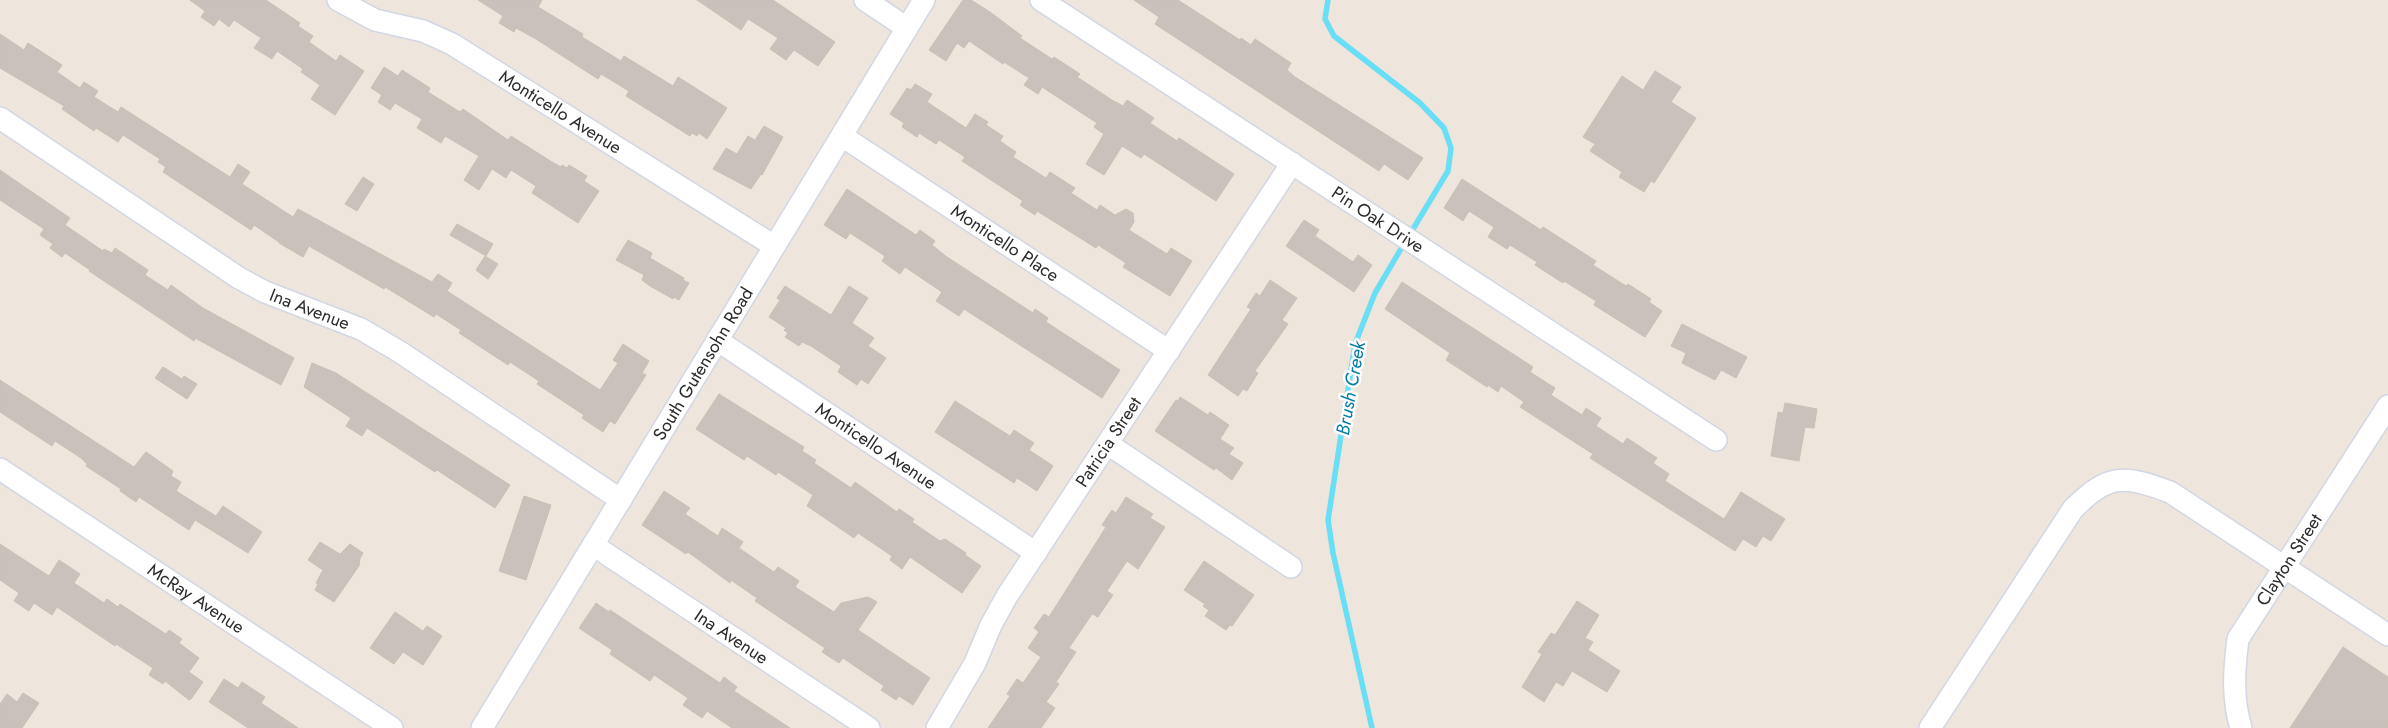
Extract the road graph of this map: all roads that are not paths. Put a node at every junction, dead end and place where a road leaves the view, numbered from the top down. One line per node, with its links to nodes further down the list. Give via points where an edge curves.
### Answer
1 (338, 0): 9 (street, Monticello Avenue, via 375,20 423,31 452,44)
2 (865, 0): 5 (street)
3 (924, 0): 5 (street, South Gutensohn Road)
4 (1041, 0): 8 (street, Pin Oak Drive)
5 (907, 28): 7 (street, South Gutensohn Road)
6 (0, 118): 16 (street, Ina Avenue, via 239,278 265,292 361,329)
7 (842, 136): 9 (street, South Gutensohn Road); 11 (street, Monticello Place)
8 (1292, 163): 11 (street, Patricia Street); 13 (street, Pin Oak Drive)
9 (774, 246): 10 (street, South Gutensohn Road)
10 (717, 340): 16 (street, South Gutensohn Road); 18 (street, Monticello Avenue)
11 (1169, 351): 14 (street, Patricia Street)
12 (2388, 406): 19 (street, Clayton Street)
13 (1716, 440)
14 (1108, 444): 18 (street, Patricia Street); 20 (street)
15 (0, 470): 22 (street, McRay Avenue)
16 (621, 500): 17 (street, South Gutensohn Road)
17 (593, 545): 23 (street, South Gutensohn Road); 24 (street, Ina Avenue)
18 (1036, 553): 25 (street, Patricia Street, via 1007,596 975,663)
19 (2284, 566): 21 (street); 26 (street, via 2170,492 2137,480 2115,480 2092,490 2073,509); 27 (street, Clayton Street, via 2238,639 2233,676)
20 (1291, 567)
21 (2388, 635)
22 (392, 728)
23 (482, 728)
24 (869, 728)
25 (937, 728)
26 (1930, 728)
27 (2241, 728)

